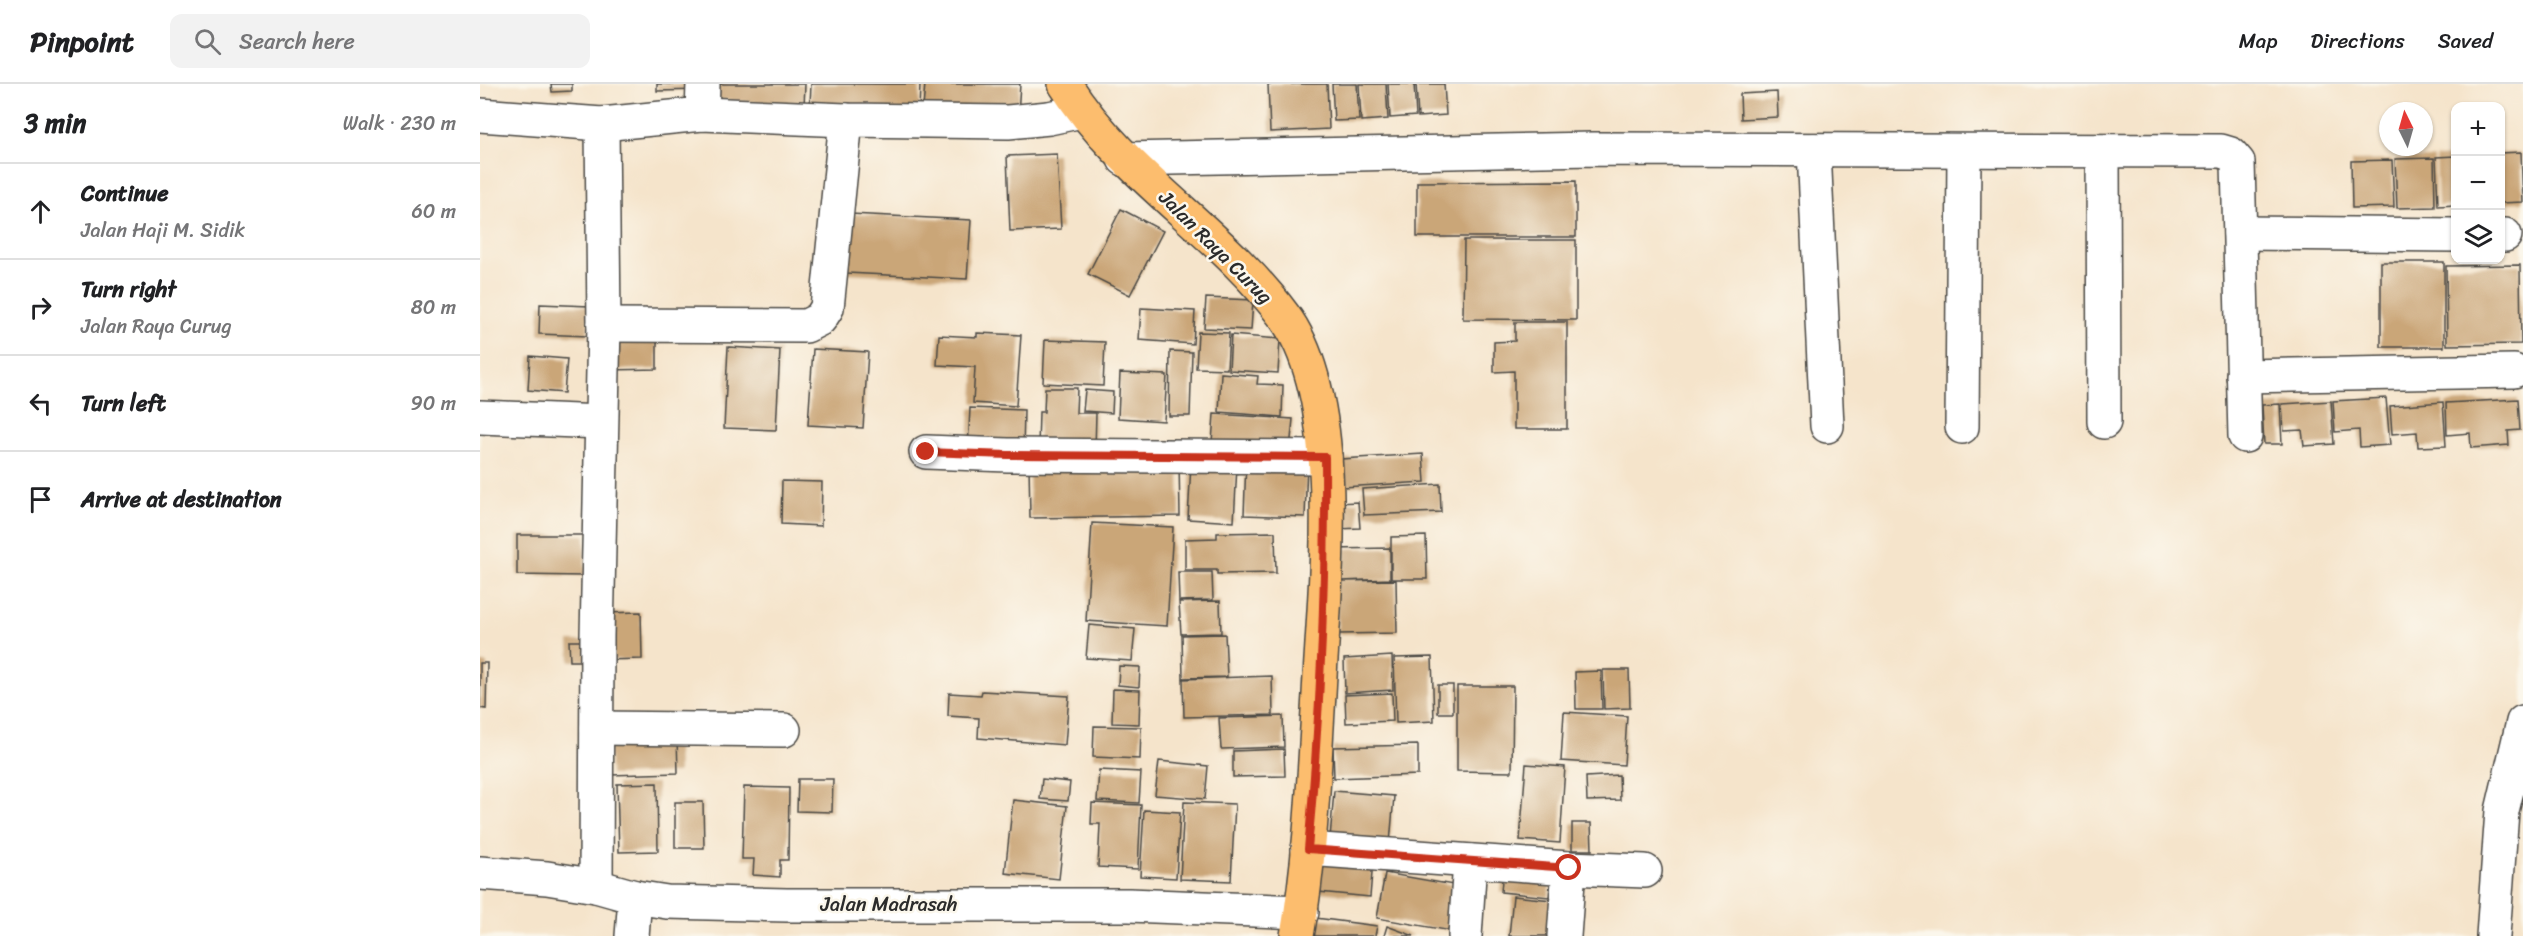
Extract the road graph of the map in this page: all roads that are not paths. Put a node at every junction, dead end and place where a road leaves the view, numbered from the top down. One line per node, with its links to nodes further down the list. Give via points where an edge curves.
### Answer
1 (1074, 97): 4 (street, via 1048,118 1008,122); 9 (main road, Jalan Raya Curug)
2 (703, 99): 4 (street); 5 (street)
3 (480, 115): 5 (street)
4 (846, 120): 12 (street, via 827,308 820,319 806,326)
5 (602, 124): 12 (street)
6 (1814, 150): 7 (street); 9 (street, via 1593,149); 18 (street)
7 (1964, 152): 8 (street); 19 (street)
8 (2103, 152): 10 (street, via 2230,154 2238,162); 17 (street)
9 (1125, 159): 22 (main road, Jalan Raya Curug, via 1246,271 1284,316 1301,342 1316,386)
10 (2240, 233): 11 (street); 14 (street)
11 (2451, 235)
12 (604, 325): 16 (street)
13 (2514, 371): 14 (street)
14 (2243, 376): 20 (street)
15 (480, 417): 16 (street)
16 (601, 422): 24 (street)
17 (2104, 422)
18 (1827, 426)
19 (1962, 427)
20 (2245, 436)
21 (926, 452): 22 (street)
22 (1325, 457): 26 (main road, Jalan Raya Curug, via 1326,559 1318,738)
23 (2523, 722): 37 (street, via 2502,811)
24 (597, 728): 25 (street); 31 (street)
25 (784, 729)
26 (1308, 849): 27 (street); 33 (main road, Jalan Raya Curug)
27 (1470, 861): 28 (street); 35 (street)
28 (1569, 868): 29 (street); 36 (street)
29 (1645, 871)
30 (480, 873): 31 (street, Jalan Madrasah)
31 (596, 886): 32 (street, Jalan Madrasah)
32 (634, 897): 33 (street, Jalan Madrasah, via 666,902 787,904 1129,905); 34 (street)
33 (1300, 924)
34 (632, 936)
35 (1465, 936)
36 (1564, 936)
37 (2493, 936)

